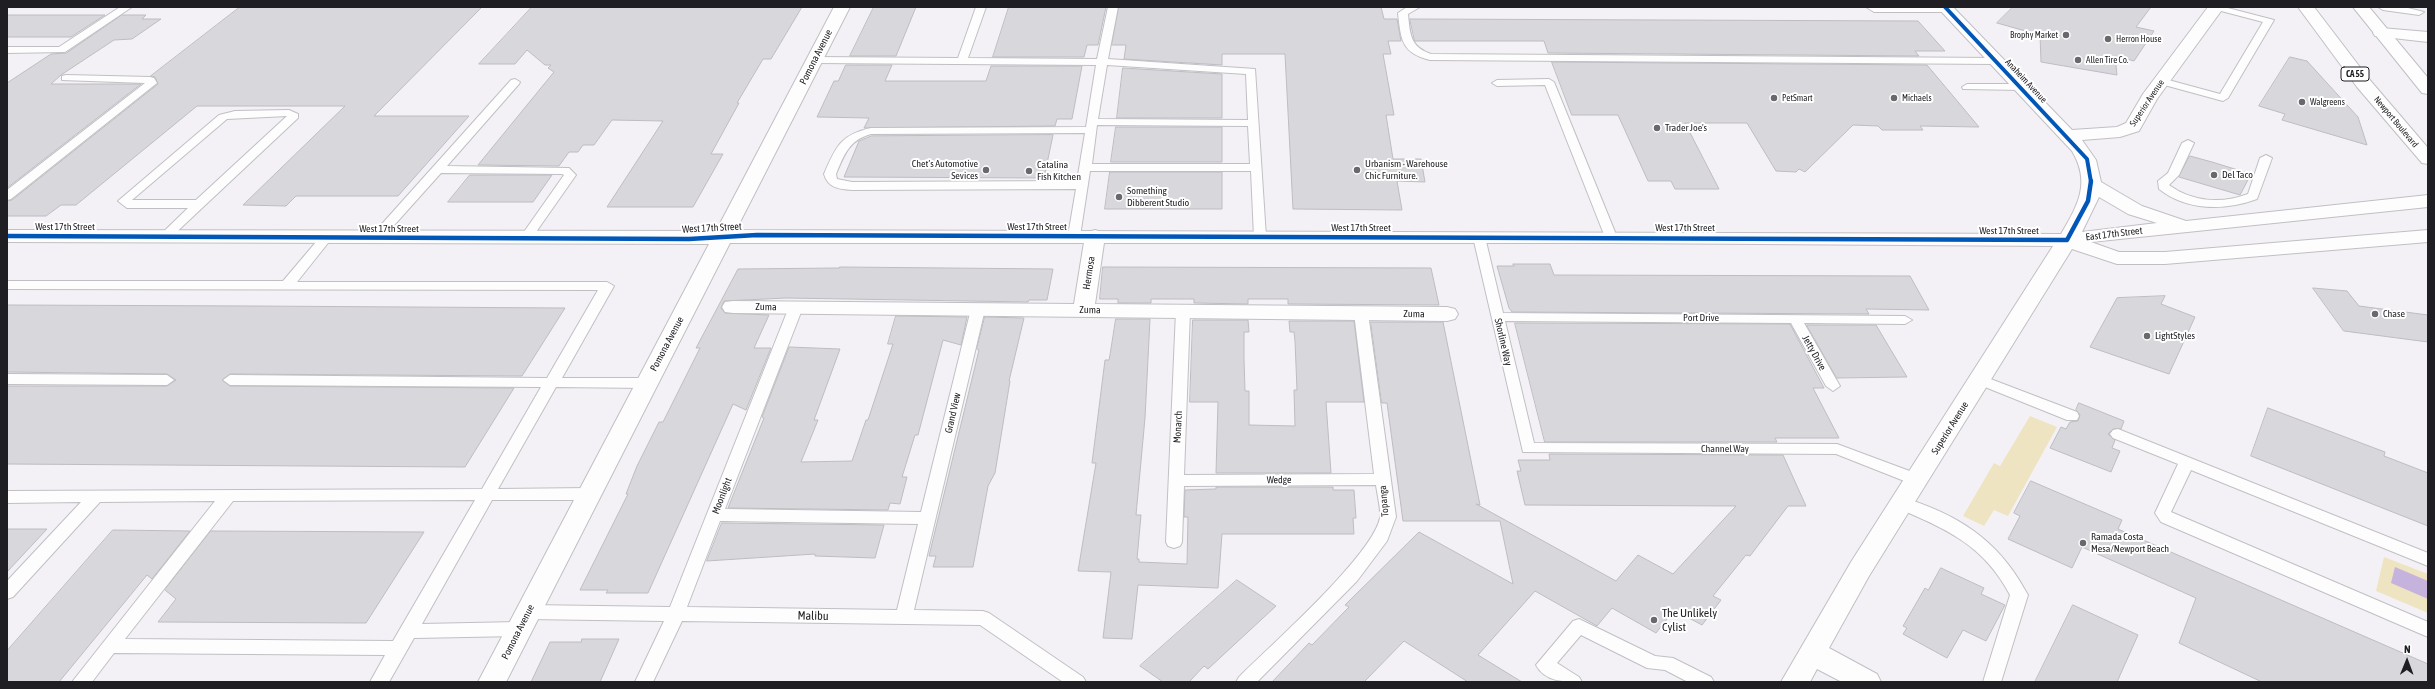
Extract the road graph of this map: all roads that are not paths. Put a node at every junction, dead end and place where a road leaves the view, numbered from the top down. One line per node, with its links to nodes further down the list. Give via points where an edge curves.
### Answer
1 (127, 7): 16 (lane, via 61,50)
2 (842, 7): 17 (main road, Pomona Avenue)
3 (981, 7): 18 (lane)
4 (1113, 7): 20 (lane)
5 (1415, 7): 19 (lane, via 1403,12 1406,43 1415,53 1430,57)
6 (1874, 7): 7 (main road)
7 (1945, 7): 19 (main road, Anaheim Avenue)
8 (2214, 7): 22 (main road, Superior Avenue); 22 (lane, via 2269,20 2223,98)
9 (2306, 7): 33 (main road, Newport Boulevard / CA 55, via 2363,83)
10 (2361, 7): 14 (main road)
11 (2383, 7): 12 (lane)
12 (2417, 10): 13 (lane)
13 (2428, 22)
14 (2381, 33): 15 (main road); 27 (main road)
15 (2428, 37)
16 (7, 50)
17 (814, 60): 18 (lane); 48 (main road, Pomona Avenue)
18 (962, 61): 20 (lane)
19 (1996, 61): 26 (main road, Anaheim Avenue)
20 (1102, 62): 28 (lane, via 1251,71); 29 (lane)
21 (66, 78): 39 (lane, via 138,78 150,80 152,83)
22 (2161, 81): 30 (main road, Superior Avenue, via 2133,127 2120,132)
23 (515, 82): 36 (lane)
24 (1496, 83): 51 (lane, via 1549,82)
25 (1967, 87): 26 (lane)
26 (2021, 87): 30 (main road, Anaheim Avenue)
27 (2428, 89)
28 (1254, 123): 29 (lane); 35 (lane)
29 (1092, 126): 34 (lane); 38 (lane, via 857,133 842,145 830,174 832,181 839,185 852,186)
30 (2067, 136): 37 (main road, Anaheim Avenue, via 2087,159)
31 (2188, 143): 32 (lane, via 2173,175 2163,186 2180,198 2190,201 2230,202 2253,196)
32 (2266, 158)
33 (2428, 159)
34 (1086, 167): 35 (lane); 38 (lane)
35 (1256, 168): 49 (lane)
36 (439, 169): 53 (lane); 54 (lane, via 565,170 570,175)
37 (2092, 177): 42 (main road, via 2135,210); 55 (main road, Superior Avenue, via 2084,210)
38 (1083, 185): 44 (lane)
39 (7, 196)
40 (2428, 201): 42 (main road, East 17th Street)
41 (200, 204): 41 (lane, via 205,199 294,116 289,113 273,113 235,114 223,117 124,201 127,204); 47 (lane)
42 (2191, 227): 55 (main road, East 17th Street, via 2118,232)
43 (7, 236): 47 (main road, West 17th Street)
44 (1074, 236): 45 (main road, West 17th Street); 48 (main road, West 17th Street)
45 (1095, 236): 49 (main road, West 17th Street); 61 (main road, Hermosa)
46 (2428, 236): 55 (main road, East 17th Street, via 2165,258 2117,258)
47 (164, 237): 52 (main road, West 17th Street)
48 (723, 237): 54 (main road, West 17th Street); 73 (main road, Pomona Avenue)
49 (1260, 237): 50 (main road, West 17th Street)
50 (1479, 237): 51 (main road, West 17th Street); 65 (lane, Shorline Way)
51 (1611, 237): 55 (main road, West 17th Street)
52 (326, 238): 53 (main road, West 17th Street); 57 (lane)
53 (376, 238): 54 (main road, West 17th Street)
54 (525, 239)
55 (2067, 240): 71 (main road, Superior Avenue)
56 (7, 284): 57 (lane)
57 (287, 285): 72 (lane, via 607,286)
58 (733, 306): 59 (main road, Zuma)
59 (796, 307): 60 (main road, Zuma); 88 (lane, Moonlight)
60 (978, 309): 61 (main road, Zuma); 89 (lane, Grand View)
61 (1084, 310): 62 (main road, Zuma)
62 (1183, 311): 63 (main road, Zuma); 81 (lane, Monarch)
63 (1361, 313): 64 (main road, Zuma); 79 (lane, Topanga)
64 (1447, 314)
65 (1497, 317): 66 (lane, Port Drive); 77 (lane, Shorline Way)
66 (1795, 319): 67 (lane, Port Drive); 74 (lane, Jetty Drive)
67 (1905, 320)
68 (7, 379): 69 (lane)
69 (167, 380)
70 (230, 380): 72 (lane)
71 (1980, 380): 75 (lane); 80 (main road, Superior Avenue)
72 (552, 382): 73 (lane); 82 (lane)
73 (647, 383): 83 (main road, Pomona Avenue)
74 (1833, 386)
75 (2072, 416)
76 (2118, 434): 78 (lane)
77 (1528, 448): 80 (lane, Channel Way, via 1837,449)
78 (2188, 462): 91 (lane); 96 (lane, via 2163,513 2167,518)
79 (1382, 479): 81 (lane, Wedge); 106 (lane, Topanga, via 1388,517 1382,537 1351,576)
80 (1917, 480): 87 (main road, Superior Avenue)
81 (1176, 481): 90 (lane, Monarch)
82 (487, 494): 83 (lane); 84 (lane); 97 (lane)
83 (590, 494): 95 (main road, Pomona Avenue)
84 (229, 495): 85 (lane); 98 (lane)
85 (96, 496): 86 (lane); 92 (lane)
86 (7, 497)
87 (1901, 503): 100 (main road, Superior Avenue, via 1860,569); 111 (lane, via 1966,532 1989,551 2011,579 2019,595)
88 (715, 515): 89 (lane); 93 (lane, Moonlight)
89 (928, 518): 94 (lane, Grand View)
90 (1174, 542)
91 (2428, 560)
92 (7, 592)
93 (676, 614): 94 (lane, Malibu); 95 (lane, Malibu); 104 (lane, Moonlight)
94 (904, 617): 105 (lane, Malibu, via 983,618)
95 (524, 621): 97 (lane, Malibu); 103 (main road, Pomona Avenue)
96 (2428, 630)
97 (408, 631): 99 (lane)
98 (110, 646): 99 (lane); 101 (lane)
99 (399, 648): 102 (lane)
100 (1814, 653): 109 (main road, Superior Avenue); 110 (main road)
101 (81, 682)
102 (379, 682)
103 (492, 682)
104 (644, 682)
105 (1077, 682)
106 (1245, 682)
107 (1572, 682): 108 (lane, via 1545,665 1579,626 1653,663 1667,663)
108 (1705, 682)
109 (1795, 682)
110 (1867, 682)
111 (1992, 682)

